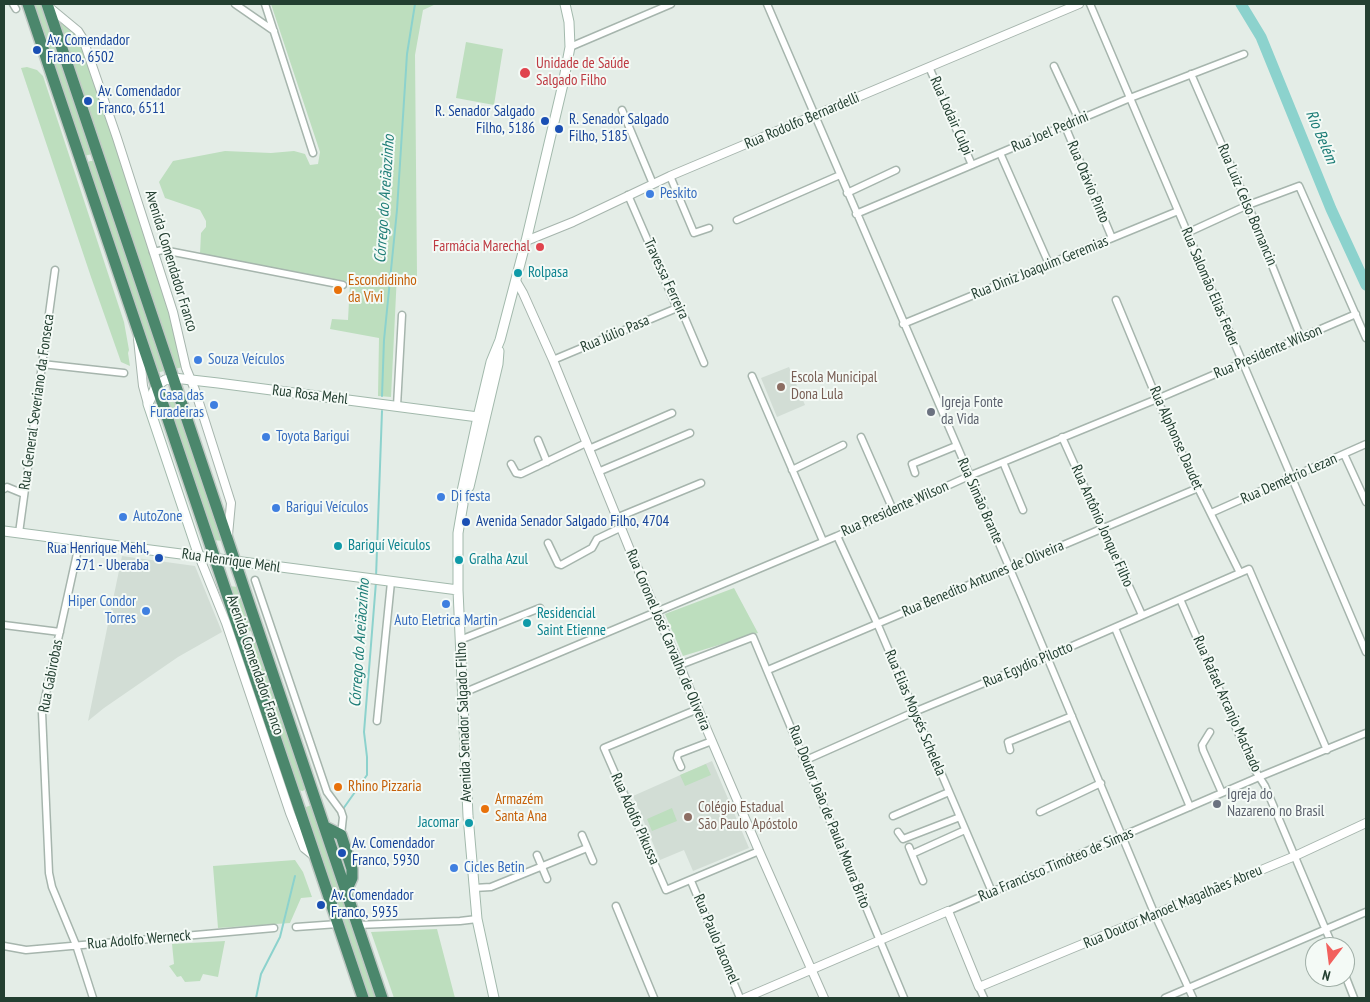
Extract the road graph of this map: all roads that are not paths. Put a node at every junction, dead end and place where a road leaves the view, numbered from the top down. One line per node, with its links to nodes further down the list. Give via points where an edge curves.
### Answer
1 (28, 4): 24 (highway, Avenida Comendador Franco)
2 (235, 4): 10 (street)
3 (265, 4): 10 (street)
4 (565, 4): 11 (main road, Avenida Senador Salgado Filho)
5 (671, 4): 11 (street)
6 (767, 4): 18 (street, Rua Simão Brante)
7 (1079, 4): 14 (street, Rua Rodolfo Bernardelli)
8 (1090, 4): 16 (street, Rua Salomão Elias Feder)
9 (48, 5): 23 (highway, Avenida Comendador Franco); 40 (street, Avenida Comendador Franco, via 83,39)
10 (274, 31): 21 (street)
11 (570, 47): 39 (main road, Avenida Senador Salgado Filho)
12 (1244, 54): 15 (street, Rua Joel Pedrini)
13 (1054, 66): 19 (street)
14 (929, 67): 18 (street, Rua Rodolfo Bernardelli); 25 (street, Rua Lodair Culpi)
15 (1191, 74): 16 (street, Rua Joel Pedrini); 32 (street, Rua Luiz Celso Bornancin)
16 (1130, 98): 19 (street, Rua Joel Pedrini); 33 (street, Rua Salomão Elias Feder)
17 (622, 110): 29 (street)
18 (814, 115): 27 (street, Rua Simão Brante); 28 (street, Rua Rodolfo Bernardelli)
19 (1079, 120): 20 (street, Rua Joel Pedrini)
20 (1065, 126): 22 (street, Rua Joel Pedrini); 38 (street, Rua Otávio Pinto)
21 (313, 153)
22 (1000, 153): 25 (street, Rua Joel Pedrini); 41 (street)
23 (100, 161): 24 (highway, via 89,156); 59 (highway, Avenida Comendador Franco)
24 (81, 163): 50 (highway, Avenida Comendador Franco)
25 (972, 165): 34 (street, Rua Joel Pedrini)
26 (896, 170): 30 (street)
27 (840, 175): 30 (street, Rua Simão Brante); 35 (street)
28 (670, 176): 29 (street, Rua Rodolfo Bernardelli); 36 (street, via 694,233)
29 (653, 184): 31 (street, Rua Rodolfo Bernardelli)
30 (847, 192): 34 (street, Rua Simão Brante)
31 (628, 196): 39 (street, Rua Rodolfo Bernardelli); 46 (street, Travessa Ferreira)
32 (1248, 205): 37 (street); 47 (street, via 1299,186); 51 (street, Rua Luiz Celso Bornancin)
33 (1178, 211): 37 (street, Rua Salomão Elias Feder); 38 (street, Rua Diniz Joaquim Geremias)
34 (856, 214): 49 (street, Rua Simão Brante)
35 (737, 220)
36 (709, 228)
37 (1187, 233): 55 (street, Rua Salomão Elias Feder)
38 (1112, 238): 41 (street, Rua Diniz Joaquim Geremias)
39 (526, 241): 43 (main road, Avenida Senador Salgado Filho)
40 (153, 252): 44 (street, via 163,250); 60 (street, Avenida Comendador Franco)
41 (1050, 264): 49 (street, Rua Diniz Joaquim Geremias)
42 (55, 270): 56 (street, Rua General Severiano da Fonseca)
43 (516, 280): 53 (street, Rua Coronel José Carvalho de Oliveira); 66 (main road, Avenida Senador Salgado Filho, via 491,362)
44 (343, 285)
45 (1116, 300): 62 (street, Rua Alphonse Daudet)
46 (677, 308): 53 (street, Rua Júlio Pasa); 54 (street, Travessa Ferreira, via 684,316)
47 (1356, 314): 51 (street, Rua Presidente Wilson); 52 (street)
48 (402, 315): 64 (street)
49 (903, 324): 74 (street, Rua Simão Brante)
50 (138, 334): 61 (highway, Avenida Comendador Franco); 63 (street, Avenida Comendador Franco, via 138,353)
51 (1301, 338): 55 (street, Rua Presidente Wilson)
52 (1366, 338)
53 (553, 360): 73 (street, Rua Coronel José Carvalho de Oliveira)
54 (704, 363)
55 (1242, 363): 62 (street, Rua Presidente Wilson); 83 (street, Rua Salomão Elias Feder)
56 (42, 364): 57 (street); 87 (street, Rua General Severiano da Fonseca)
57 (124, 373)
58 (752, 376): 79 (street)
59 (174, 378): 60 (main road, Rua Rosa Mehl); 61 (main road, Rua Rosa Mehl); 98 (highway, Avenida Comendador Franco)
60 (190, 379): 64 (main road, Rua Rosa Mehl); 98 (street, Avenida Comendador Franco, via 231,502)
61 (156, 386): 63 (main road); 103 (highway, Avenida Comendador Franco)
62 (1158, 399): 69 (street, Rua Presidente Wilson); 85 (street, Rua Alphonse Daudet)
63 (148, 404): 102 (main road, Avenida Comendador Franco)
64 (398, 406): 66 (main road, Rua Rosa Mehl)
65 (672, 413): 73 (street)
66 (481, 419): 109 (main road, Avenida Senador Salgado Filho, via 461,496)
67 (690, 434): 80 (street)
68 (861, 437): 89 (street)
69 (1062, 437): 77 (street, Rua Presidente Wilson); 94 (street, Rua Antônio Jonque Filho)
70 (538, 440): 76 (street)
71 (1366, 444): 75 (street, Rua Demétrio Lezan)
72 (843, 445): 79 (street)
73 (588, 446): 76 (street); 80 (street, Rua Coronel José Carvalho de Oliveira)
74 (956, 446): 81 (street, via 912,464); 82 (street, Rua Simão Brante)
75 (1344, 454): 83 (street, Rua Demétrio Lezan); 88 (street)
76 (547, 462): 78 (street, via 518,474)
77 (1003, 462): 82 (street, Rua Presidente Wilson); 90 (street)
78 (511, 464)
79 (792, 470): 100 (street)
80 (598, 472): 92 (street, Rua Coronel José Carvalho de Oliveira)
81 (915, 473)
82 (969, 476): 89 (street, Rua Presidente Wilson); 105 (street, Rua Simão Brante)
83 (1290, 478): 91 (street, Rua Demétrio Lezan); 121 (street, Rua Salomão Elias Feder)
84 (702, 483): 92 (street)
85 (1198, 488): 91 (street, Rua Alphonse Daudet); 94 (street, Rua Benedito Antunes de Oliveira)
86 (4, 489): 87 (street, via 7,487)
87 (24, 494): 96 (street, Rua General Severiano da Fonseca)
88 (1366, 502)
89 (893, 510): 97 (street, Rua Presidente Wilson)
90 (1023, 510)
91 (1211, 513): 106 (street, Rua Alphonse Daudet)
92 (616, 518): 93 (street, Rua Coronel José Carvalho de Oliveira)
93 (620, 528): 101 (street, via 561,565); 112 (street, Rua Coronel José Carvalho de Oliveira)
94 (1102, 528): 105 (street, Rua Benedito Antunes de Oliveira); 113 (street, Rua Antônio Jonque Filho)
95 (4, 531): 96 (main road, Rua Henrique Mehl)
96 (19, 533): 99 (main road, Rua Henrique Mehl)
97 (836, 536): 100 (street, Rua Presidente Wilson); 114 (street, Rua Elias Moysés Schelela)
98 (228, 539): 104 (highway, Avenida Comendador Franco)
99 (80, 540): 102 (main road, Rua Henrique Mehl); 117 (street, Rua Gabirobas)
100 (823, 541): 112 (street, Rua Presidente Wilson)
101 (548, 543)
102 (199, 556): 103 (main road, Rua Henrique Mehl); 158 (street, Avenida Comendador Franco, via 226,624 290,813 304,848)
103 (214, 558): 104 (main road, Rua Henrique Mehl); 120 (highway, Avenida Comendador Franco)
104 (235, 561): 108 (main road, Rua Henrique Mehl); 119 (highway, Avenida Comendador Franco)
105 (1009, 568): 114 (street, Rua Benedito Antunes de Oliveira); 122 (street, Rua Simão Brante)
106 (1240, 573): 110 (street, Rua Egydio Pilotto); 134 (street, Rua Egydio Pilotto, via 1250,569)
107 (255, 580): 151 (street, Avenida Comendador Franco, via 327,792 341,811)
108 (391, 582): 109 (main road, Rua Henrique Mehl); 129 (street)
109 (458, 590): 118 (main road, Avenida Senador Salgado Filho)
110 (1180, 599): 113 (street, Rua Egydio Pilotto); 137 (street, Rua Rafael Arcanjo Machado)
111 (540, 608): 118 (street)
112 (657, 611): 123 (street, Rua Coronel José Carvalho de Oliveira); 125 (street, Rua Presidente Wilson)
113 (1142, 615): 116 (street, Rua Egydio Pilotto)
114 (877, 623): 124 (street, Rua Benedito Antunes de Oliveira); 127 (street, Rua Elias Moysés Schelela)
115 (4, 625): 117 (street)
116 (1115, 628): 122 (street, Rua Egydio Pilotto); 143 (street)
117 (60, 632): 179 (street, Rua Gabirobas, via 42,712 49,873)
118 (460, 640): 125 (main road, Avenida Senador Salgado Filho)
119 (262, 642): 120 (highway, via 260,637 253,637); 140 (highway, Avenida Comendador Franco)
120 (243, 644): 142 (highway, Avenida Comendador Franco)
121 (1366, 652)
122 (1047, 657): 127 (street, Rua Egydio Pilotto); 128 (street, Rua Simão Brante)
123 (680, 665): 124 (street, Rua Doutor João de Paula Moura Brito, via 753,637); 126 (street, Rua Coronel José Carvalho de Oliveira)
124 (768, 670): 135 (street, Rua Doutor João de Paula Moura Brito)
125 (463, 694): 164 (main road, Avenida Senador Salgado Filho)
126 (698, 709): 132 (street, Rua Coronel José Carvalho de Oliveira); 162 (street, Rua Adolfo Pikussa, via 604,748 666,890)
127 (914, 712): 135 (street, Rua Egydio Pilotto); 139 (street, Rua Elias Moysés Schelela)
128 (1072, 716): 133 (street, via 1008,742); 138 (street, Rua Simão Brante)
129 (377, 721)
130 (1210, 732): 141 (street, via 1203,750)
131 (1366, 733): 134 (street, Rua Francisco Timóteo de Simas)
132 (712, 741): 136 (street, via 678,754); 155 (street, Rua Coronel José Carvalho de Oliveira)
133 (1010, 750)
134 (1327, 750): 137 (street, Rua Francisco Timóteo de Simas)
135 (806, 760): 178 (street, Rua Doutor João de Paula Moura Brito)
136 (681, 767)
137 (1259, 777): 141 (street, Rua Francisco Timóteo de Simas); 157 (street, Rua Rafael Arcanjo Machado)
138 (1101, 783): 144 (street); 153 (street, Rua Simão Brante)
139 (949, 792): 145 (street); 146 (street, Rua Elias Moysés Schelela)
140 (313, 793): 142 (highway, via 307,801); 148 (highway, Avenida Comendador Franco)
141 (1222, 793): 143 (street, Rua Francisco Timóteo de Simas)
142 (295, 798): 158 (highway, Avenida Comendador Franco)
143 (1190, 807): 153 (street, Rua Francisco Timóteo de Simas)
144 (1040, 812)
145 (893, 816)
146 (960, 817): 149 (street, Rua Elias Moysés Schelela); 150 (street, via 903,840)
147 (1366, 823): 157 (street, Rua Doutor Manoel Magalhães Abreu)
148 (325, 827): 151 (highway); 165 (highway, Avenida Comendador Franco)
149 (966, 830): 163 (street, via 911,851); 166 (street, Rua Elias Moysés Schelela)
150 (898, 832)
151 (341, 835): 165 (highway, via 352,869)
152 (582, 835): 154 (street)
153 (1123, 837): 166 (street, Rua Francisco Timóteo de Simas); 170 (street, Rua Simão Brante)
154 (587, 848): 159 (street); 160 (street)
155 (759, 851): 162 (street); 181 (street, Rua Coronel José Carvalho de Oliveira)
156 (537, 855): 160 (street)
157 (1295, 856): 170 (street, Rua Doutor Manoel Magalhães Abreu); 176 (street, Rua Rafael Arcanjo Machado)
158 (315, 857): 172 (highway, Avenida Comendador Franco)
159 (593, 860)
160 (541, 866): 161 (street); 164 (street, via 492,887)
161 (547, 879)
162 (691, 881): 189 (street, Rua Paulo Jacomel)
163 (924, 881)
164 (474, 888): 171 (main road, Avenida Senador Salgado Filho)
165 (346, 891): 173 (highway, Avenida Comendador Franco)
166 (992, 892): 168 (street, Rua Francisco Timóteo de Simas)
167 (616, 906): 188 (street)
168 (948, 911): 178 (street, Rua Francisco Timóteo de Simas); 182 (street)
169 (1366, 912): 176 (street)
170 (1155, 915): 182 (street, Rua Doutor Manoel Magalhães Abreu); 183 (street, Rua Simão Brante)
171 (477, 919): 173 (street); 187 (main road, Avenida Senador Salgado Filho)
172 (338, 924): 174 (street); 185 (highway, Avenida Comendador Franco)
173 (358, 925): 186 (highway, Avenida Comendador Franco)
174 (296, 927)
175 (274, 928): 179 (street, Rua Adolfo Werneck)
176 (1326, 930): 177 (street, Rua Rafael Arcanjo Machado); 183 (street)
177 (1329, 937)
178 (880, 940): 181 (street, Rua Francisco Timóteo de Simas); 192 (street, Rua Doutor João de Paula Moura Brito)
179 (76, 945): 180 (street, Rua Adolfo Werneck, via 26,950); 184 (street, Rua Gabirobas)
180 (4, 946)
181 (812, 970): 190 (street, Rua Francisco Timóteo de Simas); 191 (street, Rua Coronel José Carvalho de Oliveira)
182 (979, 987): 193 (street)
183 (1189, 988): 194 (street); 195 (street, Rua Simão Brante)
184 (93, 998)
185 (363, 998)
186 (382, 998)
187 (494, 998)
188 (654, 998)
189 (740, 998)
190 (745, 998)
191 (824, 998)
192 (904, 998)
193 (984, 998)
194 (1165, 998)
195 (1193, 998)

